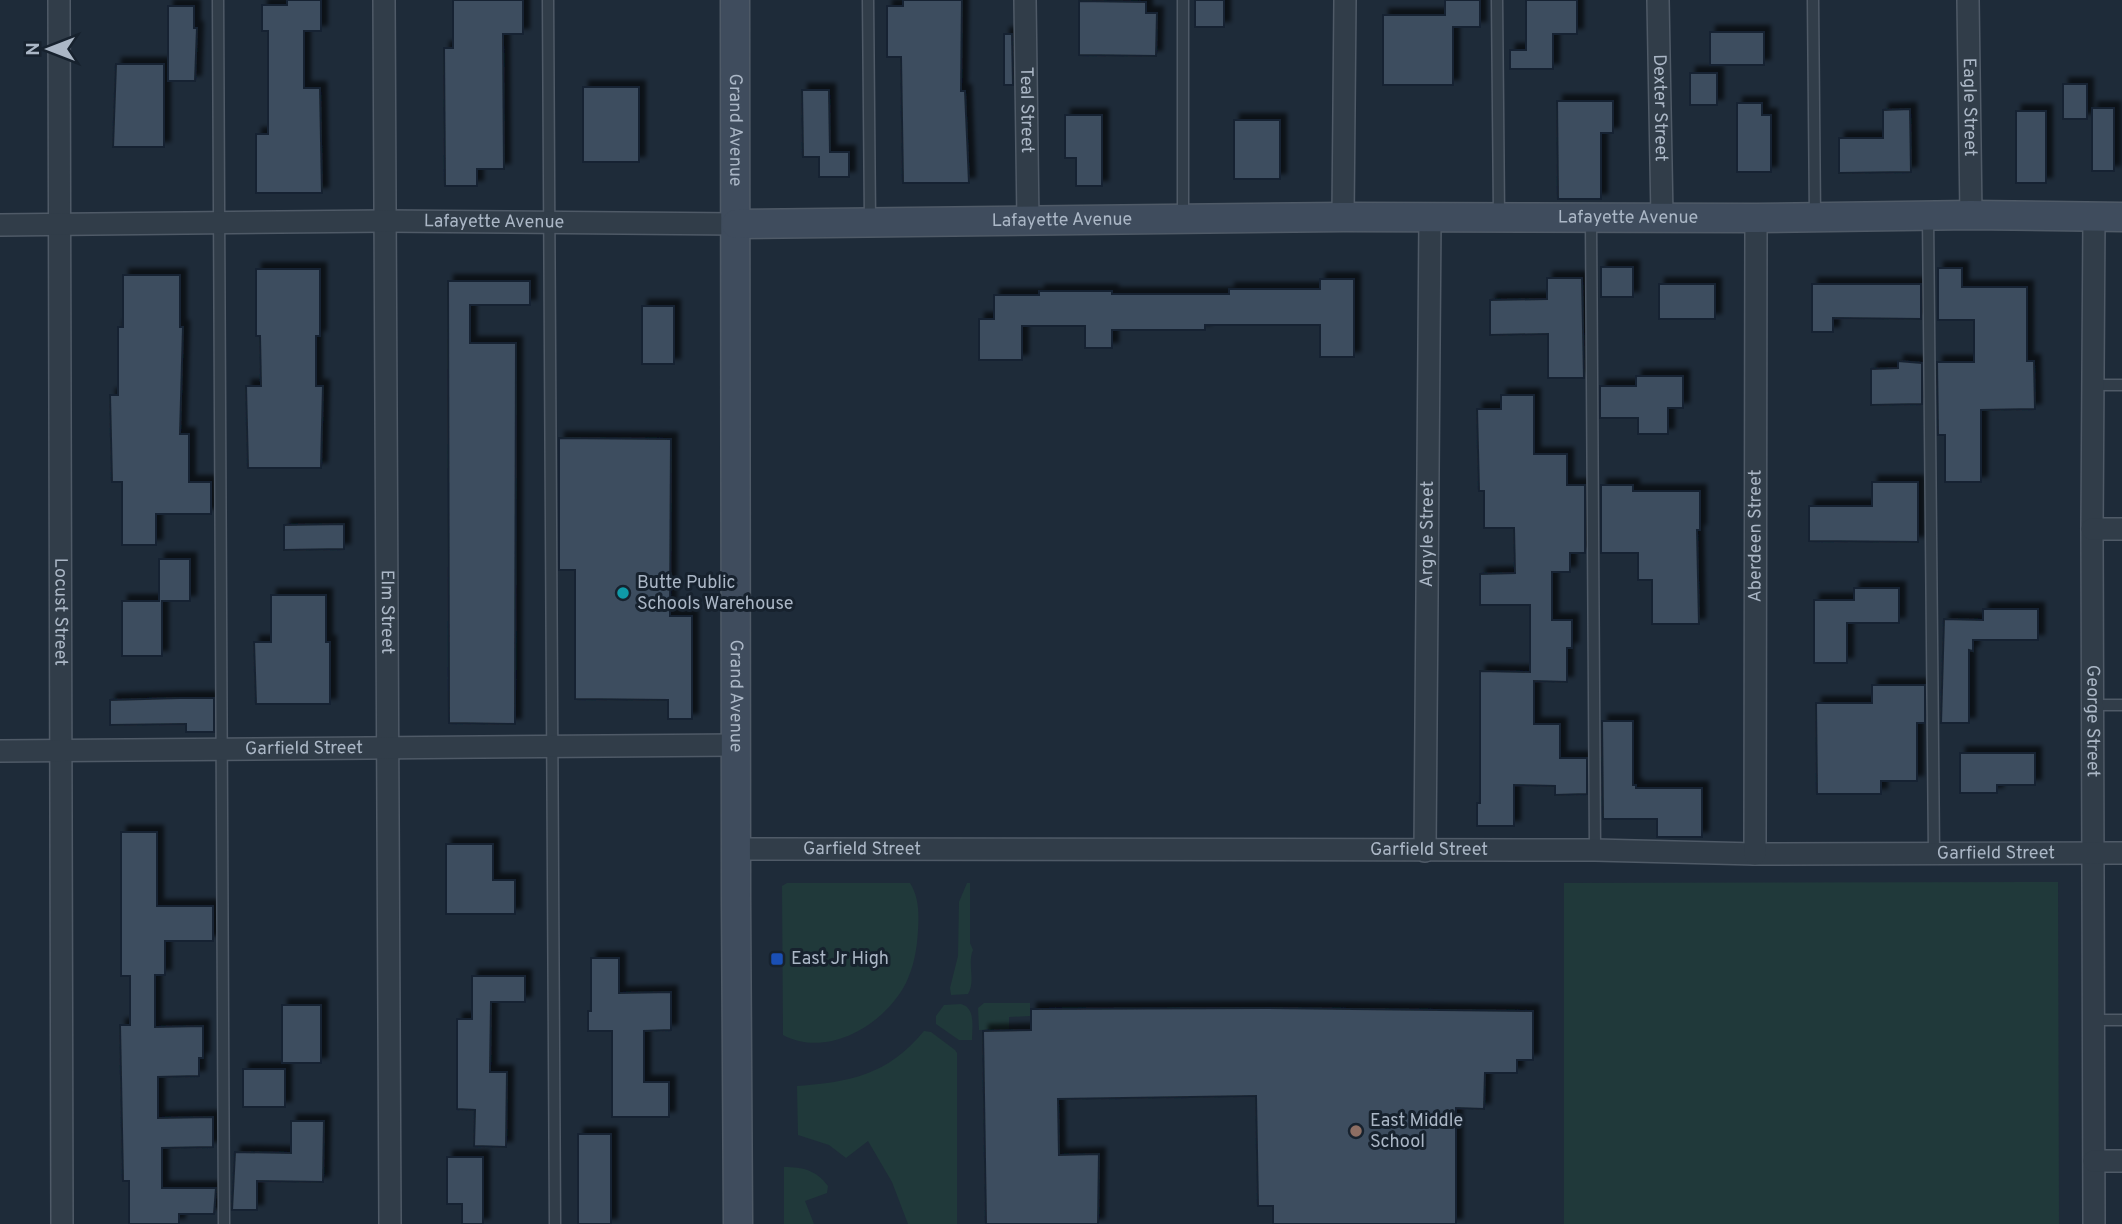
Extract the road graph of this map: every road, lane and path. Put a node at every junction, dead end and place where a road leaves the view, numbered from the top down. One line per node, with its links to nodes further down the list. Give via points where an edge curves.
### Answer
1 (59, 0): 33 (street, Locust Street)
2 (218, 0): 29 (lane)
3 (384, 0): 26 (street, Elm Street)
4 (548, 0): 30 (lane)
5 (735, 0): 31 (street, Grand Avenue)
6 (868, 0): 28 (lane)
7 (1026, 0): 27 (street, Teal Street)
8 (1183, 0): 25 (lane)
9 (1345, 0): 16 (street)
10 (1497, 0): 22 (lane)
11 (1658, 0): 17 (street, Dexter Street)
12 (1813, 0): 18 (lane)
13 (1968, 0): 15 (street, Eagle Street)
14 (1928, 215): 15 (street, Lafayette Avenue); 18 (street, Lafayette Avenue); 52 (lane)
15 (1971, 215): 19 (street, Lafayette Avenue)
16 (1343, 217): 21 (street, Lafayette Avenue); 25 (street, Lafayette Avenue)
17 (1662, 217): 23 (street, Lafayette Avenue); 24 (street, Lafayette Avenue)
18 (1815, 217): 24 (street, Lafayette Avenue)
19 (2094, 217): 20 (street, Lafayette Avenue); 34 (street, George Street)
20 (2122, 217)
21 (1430, 218): 22 (street, Lafayette Avenue); 48 (street, Argyle Street)
22 (1499, 218): 23 (street, Lafayette Avenue)
23 (1591, 218): 47 (lane)
24 (1756, 218): 51 (street, Aberdeen Street)
25 (1183, 219): 27 (street, Lafayette Avenue)
26 (385, 221): 29 (street, Lafayette Avenue); 30 (street, Lafayette Avenue); 42 (street, Elm Street)
27 (1028, 221): 28 (street, Lafayette Avenue)
28 (870, 222): 31 (street, Lafayette Avenue)
29 (218, 223): 33 (street, Lafayette Avenue); 43 (lane)
30 (550, 224): 31 (street, Lafayette Avenue); 41 (lane)
31 (736, 224): 40 (street, Grand Avenue)
32 (0, 225): 33 (street, Lafayette Avenue)
33 (59, 225): 45 (street, Locust Street)
34 (2092, 385): 35 (lane); 36 (street, George Street)
35 (2122, 385)
36 (2092, 529): 37 (street); 38 (street, George Street)
37 (2122, 529)
38 (2092, 705): 39 (lane); 49 (street, George Street)
39 (2122, 705)
40 (736, 745): 41 (street, Garfield Street); 46 (street, Grand Avenue)
41 (553, 746): 42 (street, Garfield Street); 60 (lane)
42 (387, 748): 43 (street, Garfield Street); 59 (street, Elm Street)
43 (222, 749): 45 (street, Garfield Street); 58 (lane)
44 (0, 751): 45 (street, Garfield Street)
45 (61, 751): 57 (street, Locust Street)
46 (736, 849): 48 (street, Garfield Street); 61 (street, Grand Avenue)
47 (1594, 850): 48 (street, Garfield Street); 51 (street, Garfield Street)
48 (1425, 851)
49 (2093, 853): 50 (street, Garfield Street); 52 (street, Garfield Street); 53 (street, George Street)
50 (2122, 853)
51 (1755, 854): 52 (street, Garfield Street)
52 (1934, 854)
53 (2094, 1020): 54 (lane); 55 (street, George Street)
54 (2122, 1020)
55 (2094, 1161): 56 (street); 62 (street, George Street)
56 (2122, 1161)
57 (62, 1224)
58 (224, 1224)
59 (390, 1224)
60 (555, 1224)
61 (738, 1224)
62 (2094, 1224)

